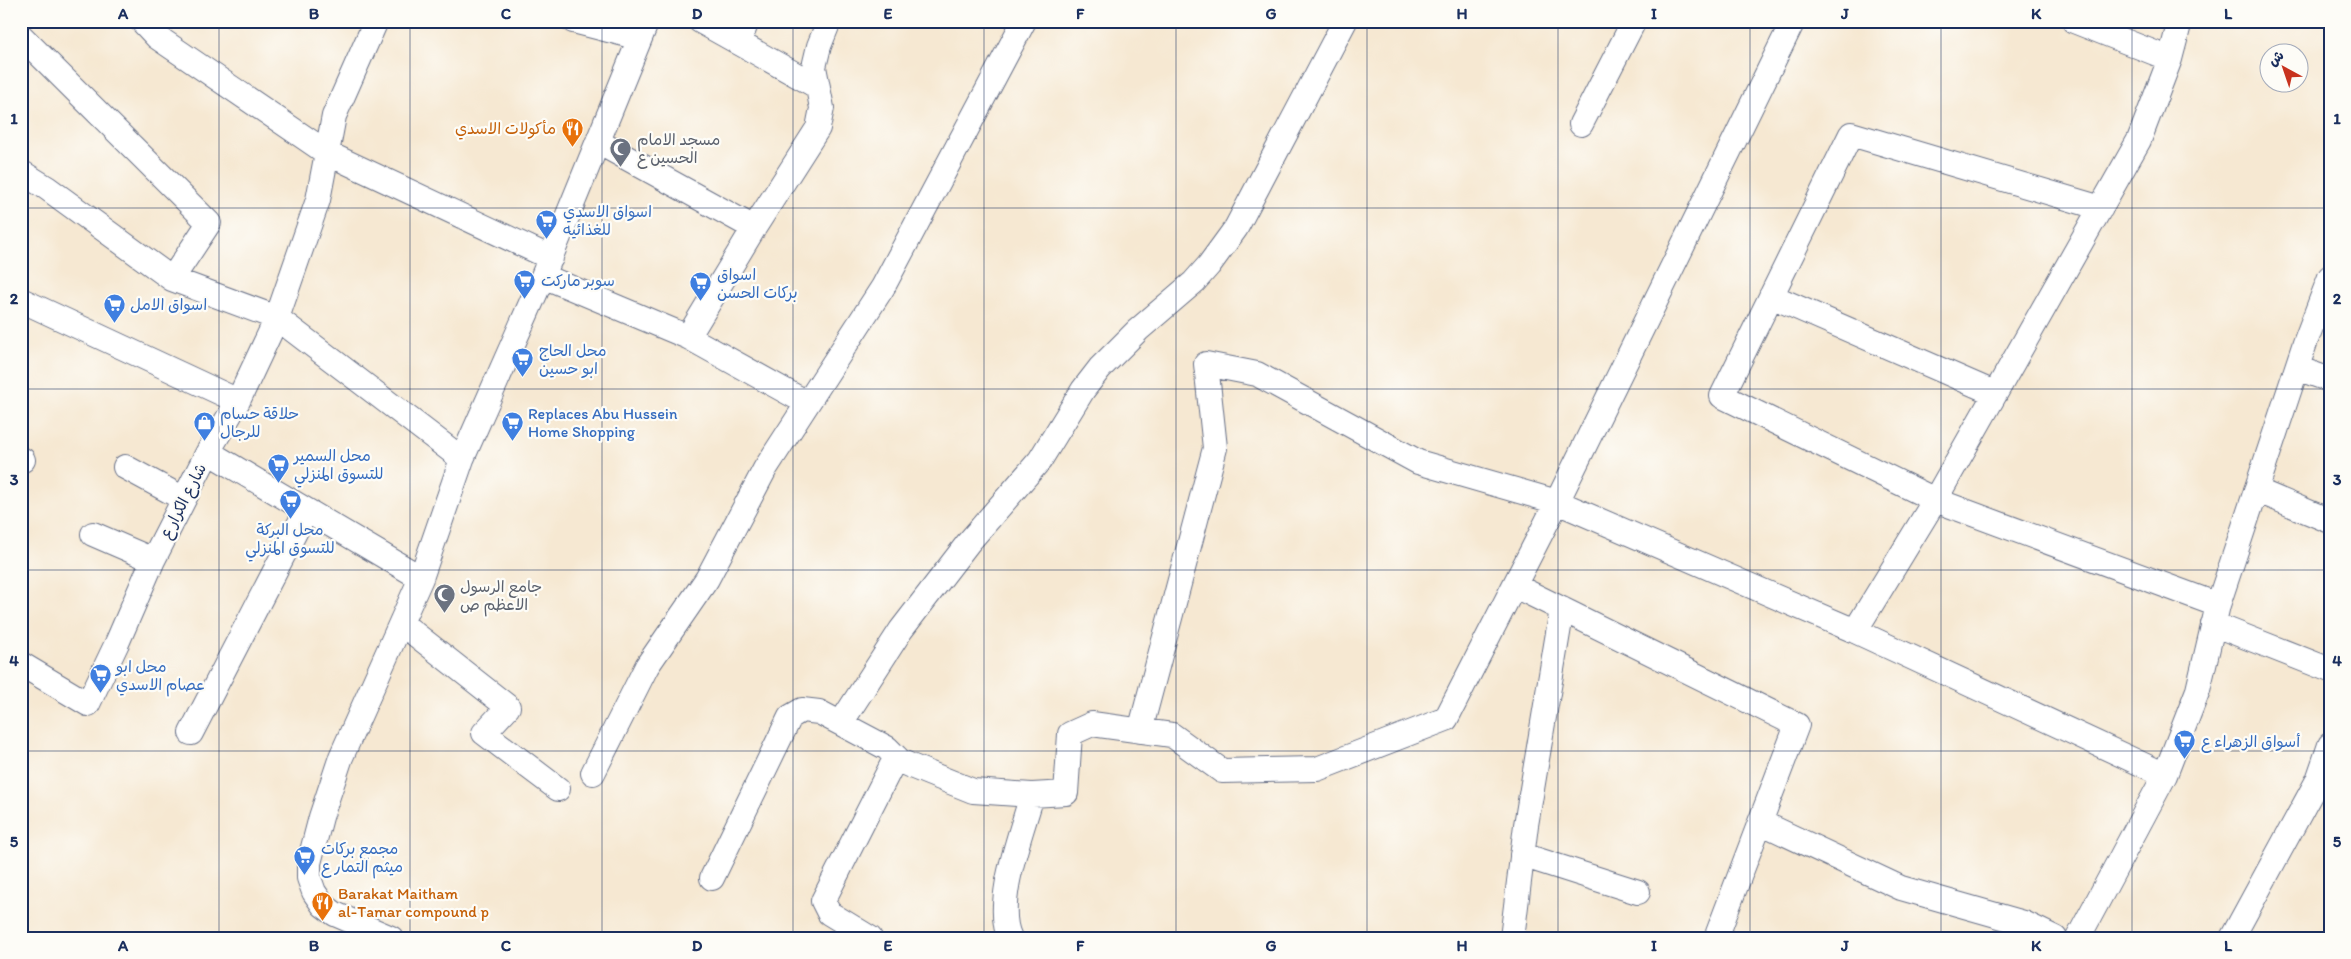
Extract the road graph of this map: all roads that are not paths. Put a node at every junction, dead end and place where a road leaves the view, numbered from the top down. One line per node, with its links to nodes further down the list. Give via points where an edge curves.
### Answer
1 (142, 21): 19 (street, via 157,36)
2 (376, 21): 19 (street, via 334,116)
3 (573, 21): 12 (street)
4 (700, 21): 13 (street)
5 (829, 21): 16 (street, via 814,67)
6 (1024, 21): 34 (street, via 883,287)
7 (1345, 21): 54 (street, via 1223,247 1194,282 1100,368 1040,460 968,543 901,630)
8 (1634, 21): 17 (street)
9 (1793, 21): 41 (street)
10 (2074, 21): 15 (street)
11 (2180, 21): 15 (street)
12 (643, 30): 18 (street)
13 (743, 32): 16 (street)
14 (21, 36): 25 (street, via 209,223)
15 (2170, 59): 21 (street, via 2139,140)
16 (818, 86): 22 (street, via 822,108 818,128)
17 (1581, 124)
18 (598, 142): 22 (street); 23 (street)
19 (327, 153): 23 (street); 28 (street, via 318,200)
20 (21, 172): 25 (street)
21 (2101, 208): 26 (street, via 1851,134); 32 (street)
22 (754, 228): 29 (street)
23 (547, 267): 29 (street); 36 (street)
24 (2330, 276): 30 (street)
25 (172, 279): 28 (street)
26 (1771, 296): 32 (street); 40 (street, via 1722,396)
27 (21, 300): 33 (street)
28 (277, 318): 33 (street); 36 (street)
29 (688, 336): 34 (street)
30 (2297, 368): 31 (street); 38 (street)
31 (2330, 380)
32 (1994, 393): 40 (street)
33 (238, 401): 35 (street)
34 (807, 403): 59 (street, via 765,469 707,579 647,666)
35 (208, 452): 39 (street, شارع الكرار ع); 42 (street, شارع الكرار ع)
36 (462, 459): 46 (street)
37 (124, 468): 39 (street)
38 (2256, 490): 43 (street); 49 (street)
39 (184, 499): 45 (street, شارع الكرار ع)
40 (1935, 500): 49 (street); 51 (street)
41 (1557, 502): 47 (street); 51 (street); 55 (street, via 1418,462 1257,374 1206,364 1215,448)
42 (306, 511): 46 (street, شارع الكرار ع); 56 (street)
43 (2330, 521)
44 (93, 534): 45 (street)
45 (153, 560): 52 (street, شارع الكرار ع, via 88,704)
46 (421, 578): 50 (street)
47 (1515, 586): 48 (street); 55 (street, via 1446,719 1410,734 1318,769 1222,772 1172,735)
48 (1562, 609): 64 (street, via 1797,725); 65 (street)
49 (2215, 614): 53 (street); 60 (street, via 2198,690)
50 (401, 623): 62 (street, via 508,706 484,733); 68 (street, via 341,757 309,863 309,878 323,905 335,914)
51 (1855, 631): 60 (street)
52 (21, 664)
53 (2330, 670)
54 (841, 723): 58 (street, via 887,748); 66 (street, via 811,710 802,710 790,717)
55 (1140, 731): 63 (street, via 1092,724 1070,734 1066,793)
56 (190, 734)
57 (2330, 745): 61 (street)
58 (896, 757): 63 (street, via 973,791); 69 (street, via 823,901 829,912)
59 (593, 773)
60 (2165, 775): 74 (street)
61 (2324, 783): 75 (street)
62 (558, 788)
63 (1032, 795): 70 (street, via 1005,895 1005,926)
64 (1760, 822): 72 (street); 73 (street, via 1901,888 2024,923)
65 (1522, 855): 67 (street); 71 (street)
66 (712, 878)
67 (1638, 892)
68 (391, 938)
69 (870, 938)
70 (1010, 938)
71 (1512, 938)
72 (1716, 938)
73 (2055, 938)
74 (2078, 938)
75 (2232, 938)

